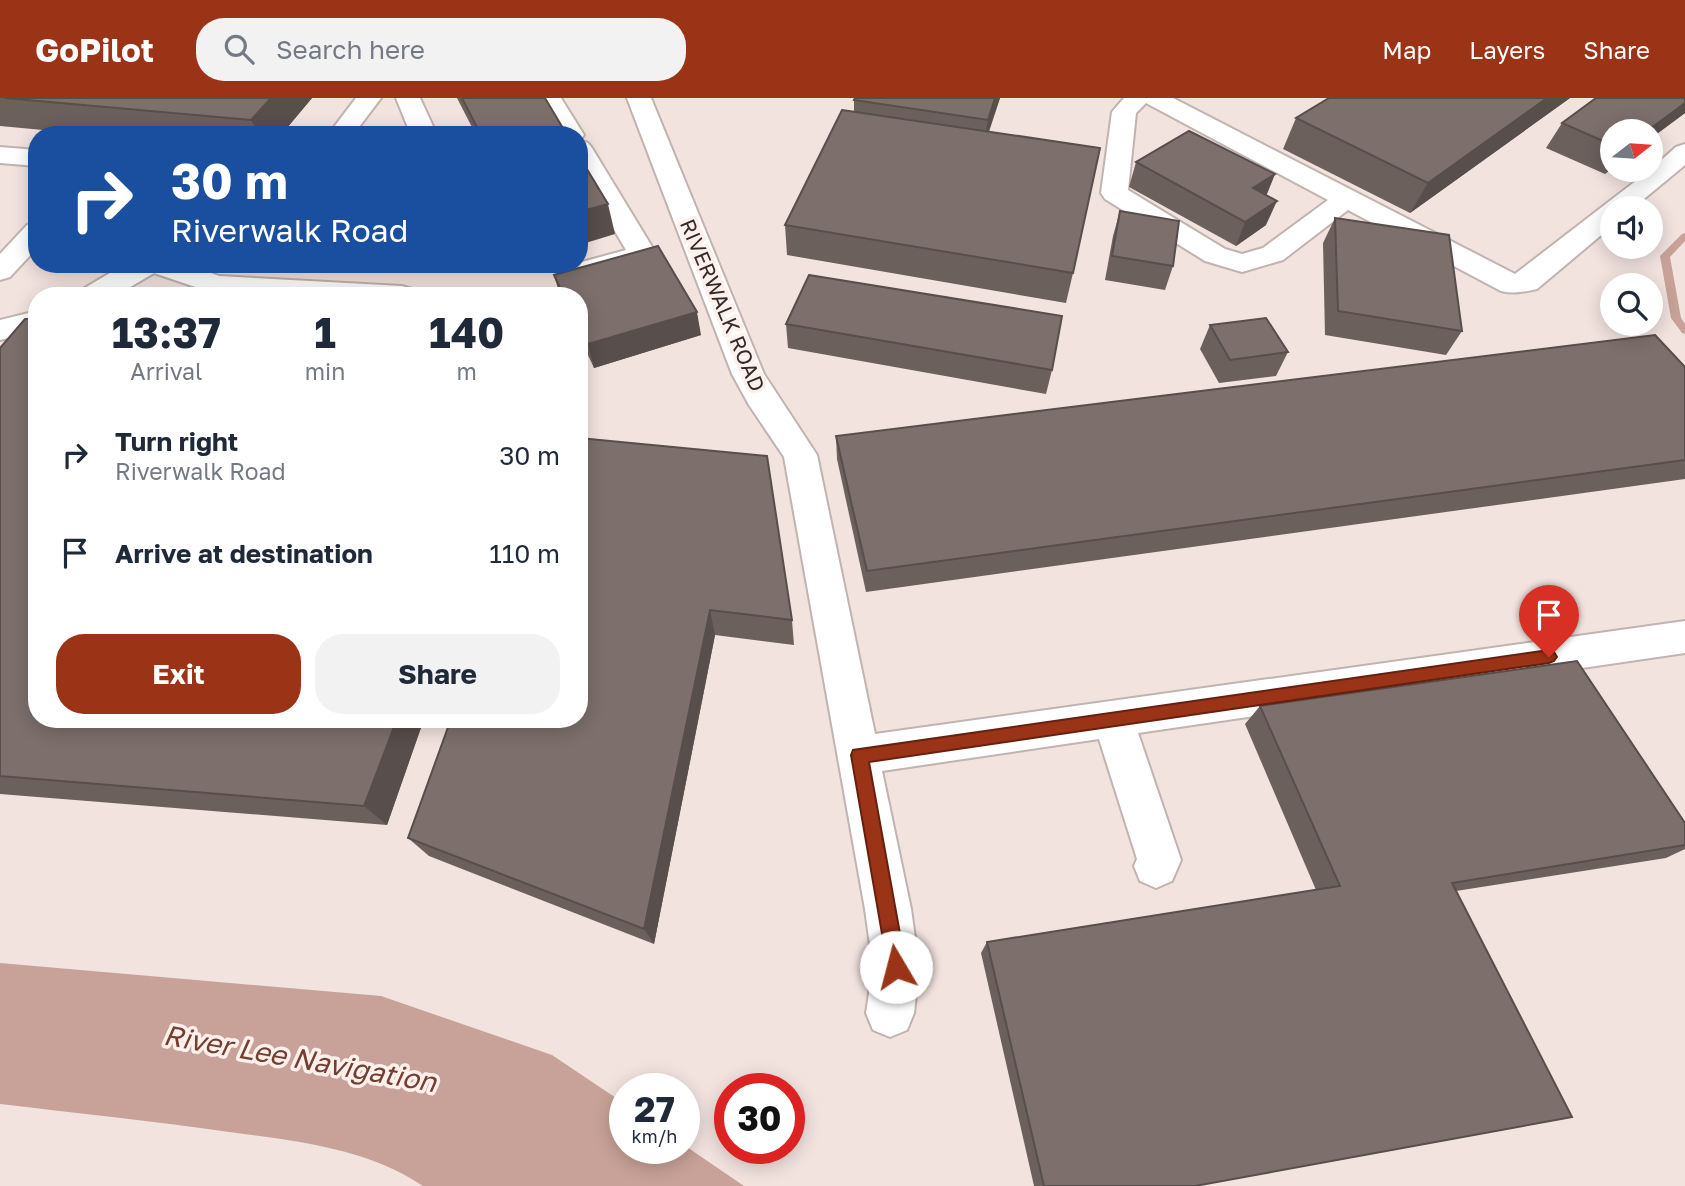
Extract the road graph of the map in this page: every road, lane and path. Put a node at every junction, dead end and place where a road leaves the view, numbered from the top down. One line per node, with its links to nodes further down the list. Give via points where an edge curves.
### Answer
1 (369, 98): 7 (street)
2 (408, 98): 8 (street)
3 (550, 98): 9 (street)
4 (639, 98): 30 (street, RIVERWALK ROAD, via 748,374 800,455)
5 (1137, 98): 15 (street, via 1124,112 1114,193 1215,255 1242,263 1259,260)
6 (1154, 98): 15 (street)
7 (347, 126)
8 (420, 126)
9 (566, 126)
10 (1685, 152): 14 (street)
11 (0, 155): 12 (street)
12 (28, 157)
13 (588, 163): 18 (street, via 640,250 637,256)
14 (1632, 196)
15 (1346, 199): 16 (street, via 1511,284 1527,282)
16 (1600, 222)
17 (28, 241): 19 (street)
18 (588, 270)
19 (0, 271)
20 (132, 273): 24 (street)
21 (183, 273): 25 (street, via 216,285)
22 (577, 273): 23 (street)
23 (570, 275)
24 (108, 287)
25 (250, 287)
26 (28, 323): 27 (street)
27 (0, 330)
28 (1685, 637): 29 (street)
29 (1113, 719): 30 (street); 31 (street, via 1159,860)
30 (859, 755): 32 (street, RIVERWALK ROAD, via 896,967)
31 (1156, 866)
32 (890, 1013)

